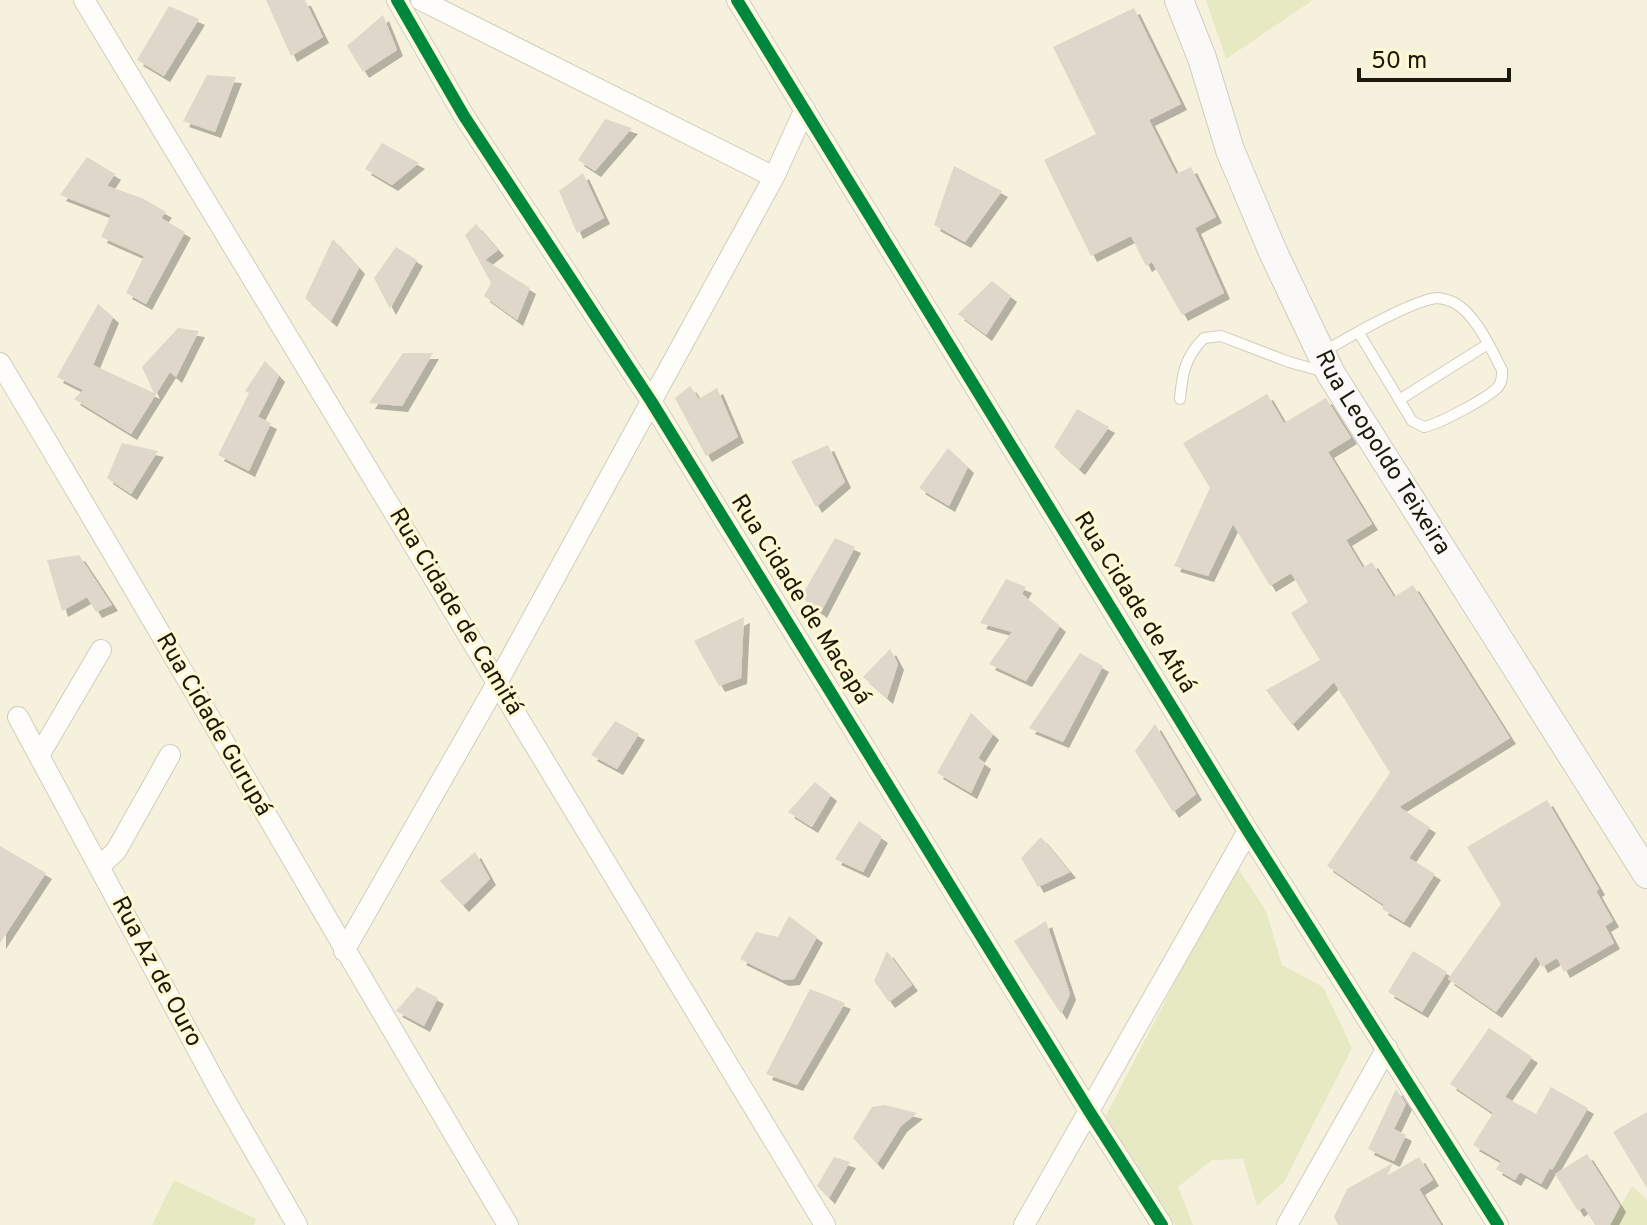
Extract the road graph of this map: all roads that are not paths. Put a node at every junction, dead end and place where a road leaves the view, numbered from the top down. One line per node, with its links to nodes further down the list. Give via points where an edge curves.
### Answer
1 (84, 0): 16 (street, Rua Cidade de Camitá)
2 (397, 0): 14 (street, Rua Cidade de Macapá, via 464,116)
3 (421, 0): 7 (street)
4 (737, 0): 6 (street, Rua Cidade de Afuá)
5 (1179, 0): 11 (main road, Rua Leopoldo Teixeira, via 1230,150)
6 (805, 109): 7 (street); 20 (street, Rua Cidade de Afuá)
7 (774, 177): 14 (street)
8 (1359, 333): 9 (lane, via 1439,298 1466,313); 11 (lane); 13 (lane)
9 (1488, 344): 13 (lane); 13 (lane, via 1502,370 1497,388 1424,427 1412,421)
10 (0, 363): 23 (street, Rua Cidade Gurupá)
11 (1326, 363): 12 (lane, via 1289,362 1221,336 1204,338 1183,368); 22 (main road, Rua Leopoldo Teixeira)
12 (1180, 399)
13 (1399, 400)
14 (651, 401): 16 (street); 25 (street, Rua Cidade de Macapá)
15 (101, 650): 18 (street)
16 (497, 683): 23 (street); 28 (street, Rua Cidade de Camitá)
17 (18, 717): 18 (street, Rua Az de Ouro)
18 (40, 754): 21 (street, Rua Az de Ouro)
19 (170, 755): 21 (street, via 116,851)
20 (1248, 831): 24 (street, Rua Cidade de Afuá); 25 (street)
21 (100, 866): 26 (street, Rua Az de Ouro)
22 (1647, 874)
23 (344, 951): 27 (street, Rua Cidade Gurupá)
24 (1387, 1048): 31 (street); 32 (street, Rua Cidade de Afuá)
25 (1089, 1111): 29 (street); 30 (street, Rua Cidade de Macapá)
26 (297, 1225)
27 (508, 1225)
28 (825, 1225)
29 (1024, 1225)
30 (1162, 1225)
31 (1287, 1225)
32 (1498, 1225)

